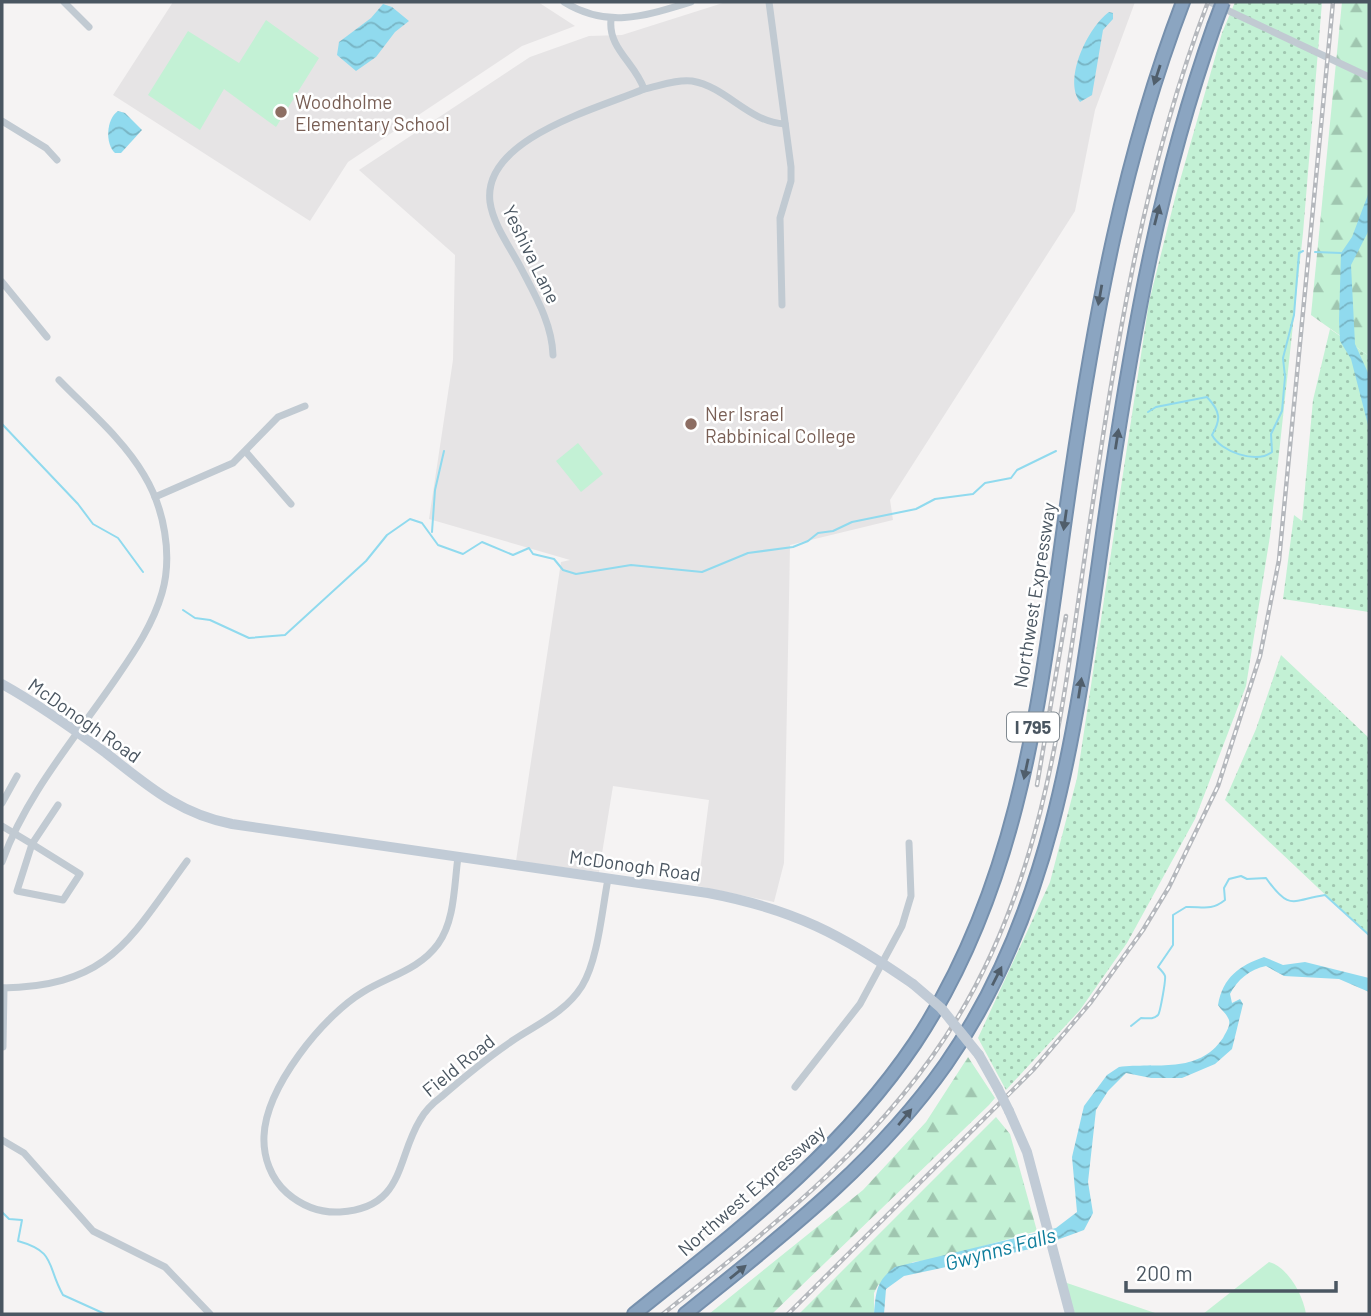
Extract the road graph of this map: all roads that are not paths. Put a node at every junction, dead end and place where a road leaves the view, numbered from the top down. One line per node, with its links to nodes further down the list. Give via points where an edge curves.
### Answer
1 (64, 2): 9 (street)
2 (564, 2): 8 (street)
3 (691, 2): 8 (street, via 634,19)
4 (769, 2): 13 (street)
5 (1210, 2): 10 (street)
6 (1223, 2): 44 (highway, I 795, one-way to 6, bridge, via 834,1191 909,1113 971,1025 1024,916 1049,845 1069,754 1134,327 1154,228 1182,121)
7 (1181, 6): 43 (highway, Northwest Expressway / I 795, one-way to 43, via 1132,156 1104,274 1030,750 1011,834 989,902 939,1003 864,1111 783,1192)
8 (611, 20): 11 (street, via 611,38 634,67)
9 (89, 27)
10 (1369, 76)
11 (644, 89): 13 (street, Yeshiva Lane, via 691,81 763,121); 18 (street, Yeshiva Lane, via 548,129 505,159 490,186 492,210 542,310)
12 (2, 121): 14 (street, via 47,148)
13 (785, 124): 16 (street, via 792,181 780,218)
14 (57, 160)
15 (2, 282): 17 (street)
16 (782, 305)
17 (47, 337)
18 (553, 355)
19 (59, 380): 22 (street, via 127,451)
20 (305, 406): 21 (street, via 278,417)
21 (246, 452): 22 (street, via 214,473); 23 (street)
22 (155, 497): 25 (street, via 166,548 162,592 144,636)
23 (291, 504)
24 (2, 684): 25 (main road, McDonogh Road)
25 (78, 734): 30 (street); 33 (main road, McDonogh Road, via 163,799 201,817)
26 (17, 776): 27 (street)
27 (2, 803)
28 (58, 805): 31 (street)
29 (2, 826): 30 (street)
30 (14, 833): 31 (street); 35 (street)
31 (32, 844): 31 (street, via 80,874 62,900 17,891)
32 (909, 844): 37 (street, via 909,908)
33 (458, 858): 36 (main road, McDonogh Road); 36 (street, Field Road, via 450,919 439,942 414,966 339,1009 302,1052 274,1100 263,1134 269,1167 283,1189 313,1209 355,1210 383,1195 400,1173 414,1130 429,1108 497,1052 572,1000 588,976)
34 (187, 860): 38 (street, via 135,933 110,958 57,984)
35 (2, 862)
36 (608, 879): 37 (main road, McDonogh Road, via 708,893 780,910 842,937)
37 (883, 962): 40 (street, via 860,1004); 45 (main road, McDonogh Road, bridge, via 941,1008 979,1055 998,1089 1027,1152)
38 (3, 988): 39 (street)
39 (4, 1047)
40 (796, 1087)
41 (2, 1140): 42 (street, via 24,1153 88,1226 165,1267)
42 (210, 1314)
43 (634, 1314)
44 (685, 1314)
45 (1070, 1314)

